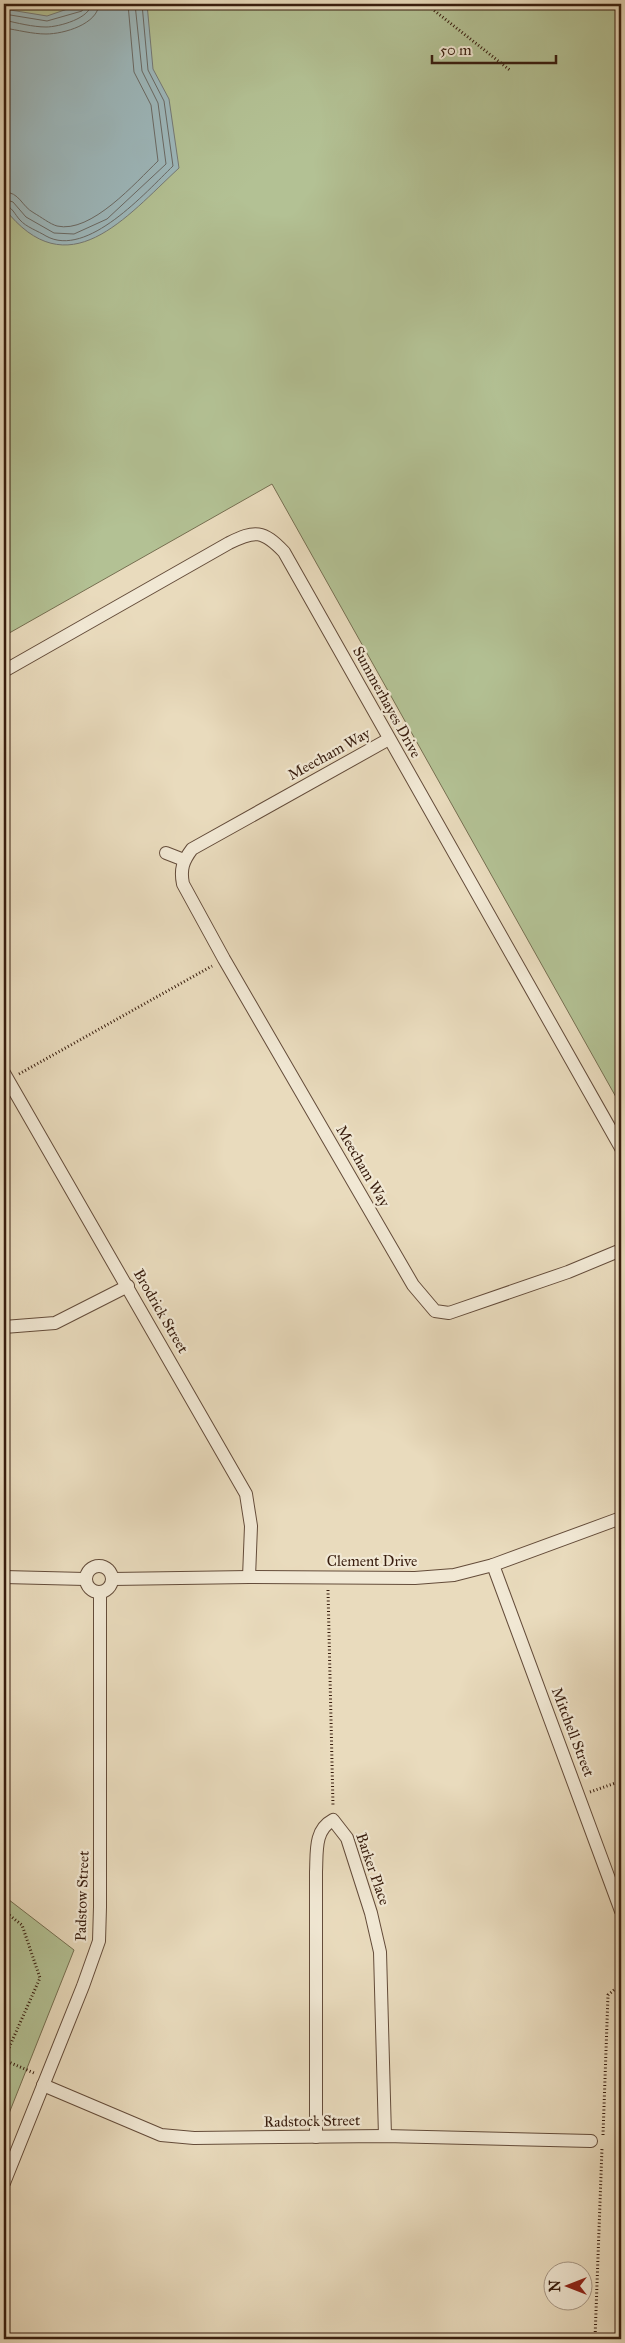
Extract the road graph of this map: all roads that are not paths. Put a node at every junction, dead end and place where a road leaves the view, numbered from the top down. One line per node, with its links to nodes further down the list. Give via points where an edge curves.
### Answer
1 (4, 670): 2 (street, Summerhayes Drive, via 229,543 248,534 258,534 271,538 284,552)
2 (389, 739): 4 (street, Meecham Way, via 203,842); 6 (street, Summerhayes Drive)
3 (166, 853): 4 (street)
4 (184, 860): 7 (street, Meecham Way, via 183,884 224,959 413,1285 435,1311 449,1313)
5 (6, 1076): 8 (street, Brodrick Street)
6 (621, 1148)
7 (621, 1250)
8 (128, 1286): 9 (street, via 55,1323); 13 (street, Brodrick Street, via 246,1494 250,1526)
9 (4, 1327)
10 (621, 1518): 11 (street, Clement Drive)
11 (493, 1566): 13 (street, Clement Drive, via 454,1575 415,1578); 17 (street, Mitchell Street)
12 (4, 1577): 14 (street)
13 (249, 1577): 15 (street, Clement Drive)
14 (85, 1579): 15 (street, via 90,1569 97,1566 108,1568); 16 (street, via 91,1590)
15 (112, 1579): 16 (street, via 109,1588)
16 (100, 1592): 18 (street, Padstow Street, via 98,1941)
17 (621, 1910)
18 (44, 2082): 20 (street, Radstock Street, via 161,2135 194,2138); 22 (street, Padstow Street)
19 (385, 2136): 20 (street, Radstock Street); 20 (street, Barker Place, via 380,1952 346,1838 333,1820 325,1824 318,1834); 21 (street, Radstock Street)
20 (316, 2137)
21 (591, 2141)
22 (4, 2182)

